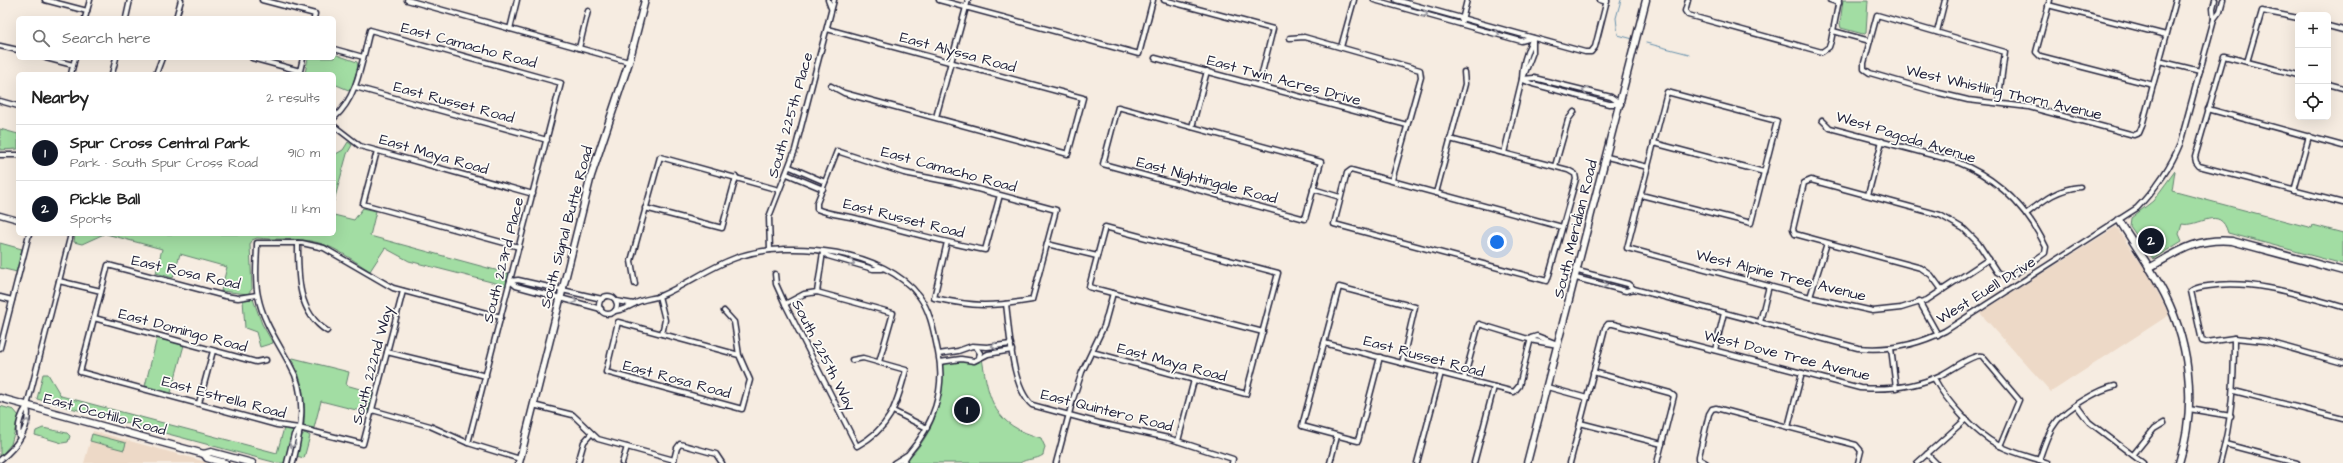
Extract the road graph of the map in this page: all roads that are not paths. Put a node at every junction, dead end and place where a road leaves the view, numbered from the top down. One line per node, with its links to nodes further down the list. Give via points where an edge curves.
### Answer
1 (45, 0): 32 (street)
2 (90, 0): 32 (street)
3 (130, 0): 35 (street)
4 (181, 0): 36 (street)
5 (262, 0): 37 (street)
6 (407, 0): 43 (street)
7 (517, 0): 43 (street)
8 (644, 0): 66 (street, South Signal Butte Road)
9 (828, 0): 31 (street, South 225th Place)
10 (834, 0): 31 (street, South 225th Place)
11 (939, 0): 30 (street)
12 (968, 0): 30 (street)
13 (1153, 0): 30 (street, via 1139,54)
14 (1164, 0): 79 (street, via 1273,29)
15 (1354, 0): 53 (street)
16 (1374, 0): 41 (street, one-way to 41)
17 (1396, 0): 39 (street)
18 (1467, 0): 39 (street)
19 (1600, 0): 27 (street)
20 (1646, 0): 87 (street, South Meridian Road)
21 (1688, 0): 46 (street, via 1685,11 1688,15 1801,45 1816,52 1826,50)
22 (1830, 0): 28 (street)
23 (1945, 0): 47 (street)
24 (2176, 0): 48 (street)
25 (2215, 0): 40 (street)
26 (2223, 0): 40 (street)
27 (1607, 1): 50 (street, via 1595,47 1591,52)
28 (1839, 1): 46 (street)
29 (2049, 2): 48 (street); 82 (street, via 2036,52 2040,56)
30 (966, 7): 67 (street)
31 (831, 9): 44 (street, South 225th Place)
32 (87, 11): 34 (street)
33 (588, 11): 54 (street)
34 (86, 16)
35 (126, 16)
36 (177, 16)
37 (314, 16)
38 (2295, 17): 68 (street, via 2262,11)
39 (1462, 18): 41 (street); 50 (street)
40 (2214, 19): 71 (street, West Euell Drive)
41 (1461, 24): 50 (street, one-way to 50, via 1521,41)
42 (2331, 27): 45 (street)
43 (510, 29): 54 (street)
44 (827, 29): 67 (street, East Alyssa Road); 109 (street, South 225th Place)
45 (2343, 30)
46 (1833, 31): 51 (street)
47 (1937, 32): 51 (street, via 1877,15); 86 (street, via 2005,52)
48 (2166, 36): 65 (street)
49 (1290, 38): 53 (street, via 1304,37)
50 (1533, 38): 77 (street, via 1522,68)
51 (1870, 41): 86 (street, West Whistling Thorn Avenue, via 1864,70 1939,93)
52 (0, 46): 55 (street)
53 (1341, 47): 94 (street, via 1420,70 1421,77)
54 (579, 48): 66 (street)
55 (16, 50)
56 (336, 50): 57 (street)
57 (363, 57): 78 (street, East Camacho Road, via 370,30); 83 (street)
58 (1155, 58): 70 (street, East Twin Acres Drive)
59 (54, 60): 69 (street)
60 (74, 60): 69 (street)
61 (116, 60): 73 (street)
62 (161, 60): 74 (street)
63 (259, 60): 64 (street, via 300,71)
64 (303, 60)
65 (2160, 60): 71 (street); 82 (street)
66 (629, 62): 162 (street, South Signal Butte Road, via 591,176)
67 (952, 62): 92 (street); 92 (street, East Alyssa Road, via 1083,98 1068,154)
68 (2247, 62): 76 (street); 89 (street, via 2224,56)
69 (73, 65): 72 (street)
70 (1207, 71): 79 (street, East Twin Acres Drive); 95 (street)
71 (2200, 71): 134 (street, West Euell Drive, via 2174,160 2144,200)
72 (71, 72)
73 (112, 72)
74 (157, 72)
75 (1464, 72): 98 (street, via 1465,84)
76 (2295, 75)
77 (1522, 79): 87 (street, via 1534,78 1611,97); 104 (street)
78 (561, 83): 99 (street, South 223rd Place)
79 (1259, 85): 94 (street, East Twin Acres Drive)
80 (2331, 85): 84 (street)
81 (831, 86): 92 (street, via 844,93)
82 (2153, 86): 86 (street, West Whistling Thorn Avenue, via 2139,133 2134,135 2029,107)
83 (355, 87): 91 (street, via 345,108); 99 (street, East Russet Road)
84 (2343, 88)
85 (0, 101): 88 (street)
86 (1998, 103)
87 (1621, 104): 107 (street, South Meridian Road)
88 (16, 105)
89 (2208, 109): 97 (street); 122 (street, via 2195,157 2199,166)
90 (1574, 112): 108 (street, via 1568,120)
91 (336, 116)
92 (936, 117)
93 (1822, 120): 100 (street, West Pagoda Avenue, via 1830,128)
94 (1407, 125): 115 (street)
95 (1192, 127): 120 (street, via 1321,162); 120 (street, East Nightingale Road, via 1118,107 1103,164 1305,219)
96 (336, 128): 103 (street, East Maya Road, via 360,146)
97 (2309, 136): 102 (street); 122 (street)
98 (1450, 139): 104 (street); 123 (street)
99 (547, 140): 124 (street, South 223rd Place)
100 (1882, 141): 127 (street); 131 (street, West Pagoda Avenue, via 1972,168 2008,193)
101 (1654, 143): 110 (street); 111 (street); 111 (street, via 1667,92 1777,121)
102 (2343, 146)
103 (377, 151): 124 (street, East Maya Road); 142 (street, via 363,204)
104 (1504, 153): 108 (street)
105 (0, 155): 106 (street)
106 (16, 155)
107 (1607, 157): 110 (street); 148 (street, South Meridian Road)
108 (1555, 166): 135 (street, via 1575,174 1576,179)
109 (790, 167): 112 (street, South 225th Place); 113 (street)
110 (1648, 167): 126 (street)
111 (1764, 172): 126 (street, via 1750,223)
112 (787, 174): 116 (street); 121 (street, South 225th Place)
113 (806, 174): 116 (street); 117 (street)
114 (736, 177): 121 (street); 130 (street, via 660,157); 130 (street, via 722,228)
115 (1392, 180): 123 (street); 128 (street, via 1351,170 1347,173)
116 (804, 181): 119 (street)
117 (826, 182): 119 (street); 125 (street, East Camacho Road, via 837,151 910,174)
118 (2080, 187): 131 (street, via 2066,188 2051,195)
119 (823, 189): 138 (street, East Russet Road, via 817,202 817,209 824,212 845,215)
120 (1313, 189): 128 (street)
121 (779, 190): 143 (street, South 225th Place, via 769,217)
122 (2294, 191): 129 (street)
123 (1436, 193): 135 (street)
124 (533, 194): 142 (street, South 223rd Place)
125 (1000, 195): 138 (street, East Russet Road, via 985,250); 141 (street, East Camacho Road, via 1056,210)
126 (1641, 195): 155 (street, West Alpine Tree Avenue, via 1627,248)
127 (1868, 195): 140 (street, via 1807,181 1804,183 1793,229 1795,234); 146 (street, via 1940,215 1978,243)
128 (1340, 196): 135 (street, via 1334,224 1546,281)
129 (2343, 203)
130 (645, 208): 154 (street, via 631,261)
131 (2026, 214): 146 (street, West Pagoda Avenue, via 2046,247 2045,252 2012,276 2004,276 1997,272)
132 (0, 215): 133 (street)
133 (16, 219)
134 (2118, 220): 147 (street); 185 (street, West Euell Drive)
135 (1562, 227)
136 (28, 236): 168 (street)
137 (70, 236): 152 (street)
138 (947, 242): 173 (street, via 934,298 974,306)
139 (298, 243): 159 (street, via 335,253 393,288); 163 (street, via 257,244); 182 (street, via 298,280 301,293 316,324)
140 (1827, 243): 157 (street, via 1921,268 1931,275); 165 (street)
141 (1047, 244): 145 (street); 173 (street, via 1032,300)
142 (519, 247): 153 (street, South 223rd Place)
143 (770, 250): 144 (street, via 806,249); 164 (street, via 742,255 722,263)
144 (823, 252): 160 (street); 203 (street, via 830,251 874,264 908,284 919,295 929,316)
145 (1097, 256): 161 (street, via 1089,287); 183 (street, via 1105,227 1278,273)
146 (1989, 259): 157 (street, West Alpine Tree Avenue)
147 (2149, 268): 149 (street, via 2190,245 2223,240); 228 (street, via 2163,291 2179,328 2187,364)
148 (1578, 271): 151 (street, South Meridian Road); 156 (street, West Euell Drive, via 1628,284)
149 (2343, 271)
150 (775, 274): 172 (street, South 225th Way)
151 (1576, 278): 156 (street, West Euell Drive, one-way to 156, via 1626,291); 190 (street, South Meridian Road)
152 (59, 281): 158 (street); 226 (street)
153 (510, 281): 162 (street, via 516,286); 179 (street, South 223rd Place)
154 (635, 284)
155 (1769, 286): 165 (street, West Alpine Tree Avenue); 181 (street)
156 (1634, 289): 178 (street, West Euell Drive)
157 (1942, 290): 170 (street, West Alpine Tree Avenue)
158 (101, 291): 163 (street, East Rosa Road, via 108,266 224,296 238,298); 180 (street)
159 (403, 291): 179 (street); 198 (street, South 222nd Way)
160 (817, 292): 172 (street, via 804,294); 207 (street, via 893,313)
161 (1114, 293): 183 (street); 199 (street, via 1104,326)
162 (561, 294): 167 (street); 175 (street, one-way to 175); 225 (street, South Signal Butte Road)
163 (258, 295): 238 (street, via 269,328 291,366 298,384 302,402)
164 (659, 296): 171 (street); 184 (street, via 665,320)
165 (1810, 296): 170 (street, West Alpine Tree Avenue, via 1873,311 1901,308)
166 (0, 297): 168 (street)
167 (602, 299): 169 (street, via 609,297); 175 (street)
168 (12, 300): 192 (street)
169 (616, 301): 171 (street); 176 (street)
170 (1920, 301): 185 (street)
171 (634, 304): 176 (street, via 629,308)
172 (784, 304): 230 (street, South 225th Way, via 857,446 870,439 883,427)
173 (1006, 304): 189 (street, East Quintero Road)
174 (2343, 307): 187 (street, via 2245,284 2216,285 2191,291 2202,341)
175 (601, 309): 176 (street, via 607,314)
176 (615, 311)
177 (724, 311): 200 (street, via 734,322)
178 (1724, 313): 181 (street, West Euell Drive); 197 (street)
179 (501, 316): 213 (street, South 223rd Place)
180 (94, 318): 195 (street, East Domingo Road); 224 (street, East Estrella Road, via 80,372)
181 (1760, 322): 193 (street, West Euell Drive, via 1858,348)
182 (327, 331)
183 (1262, 332): 216 (street, East Maya Road, via 1246,394)
184 (662, 334): 200 (street); 200 (street, East Rosa Road, via 618,322 606,372 742,409 750,380)
185 (1938, 334): 193 (street, West Euell Drive, via 1920,342)
186 (1531, 338): 190 (street, via 1546,344); 215 (street, via 1478,324); 218 (street, East Russet Road, via 1517,390 1514,392)
187 (2234, 338): 209 (street, via 2265,342); 221 (street)
188 (1324, 343): 202 (street, East Russet Road); 208 (street, via 1339,287 1415,307); 242 (street, via 1302,426)
189 (1012, 344): 191 (street, one-way to 191); 196 (street, East Quintero Road)
190 (1558, 345): 219 (street, South Meridian Road)
191 (976, 347): 194 (street, via 970,346); 201 (street, via 980,353)
192 (0, 348)
193 (1891, 348): 220 (street)
194 (966, 349): 203 (street); 204 (street)
195 (213, 350): 205 (street, East Domingo Road, via 256,362); 224 (street)
196 (1012, 350): 201 (street); 231 (street, East Quintero Road, via 1019,385 1025,398 1032,405)
197 (1715, 350): 210 (street, West Dove Tree Avenue, via 1608,324); 212 (street, West Dove Tree Avenue)
198 (387, 352): 213 (street); 229 (street, South 222nd Way)
199 (1092, 352): 216 (street, East Maya Road); 231 (street, via 1082,372)
200 (739, 355)
201 (979, 357): 204 (street, via 974,361)
202 (1380, 357): 208 (street, East Russet Road); 242 (street, via 1358,441)
203 (939, 358): 204 (street); 239 (street, via 938,398)
204 (967, 359)
205 (266, 360)
206 (852, 360): 207 (street, via 864,358)
207 (879, 362): 230 (street, via 906,370)
208 (1402, 363): 211 (street, East Russet Road)
209 (2343, 363)
210 (1593, 372): 223 (street); 246 (street, via 1674,396)
211 (1441, 373): 215 (street, East Russet Road); 270 (street)
212 (1802, 373): 220 (street, West Dove Tree Avenue, via 1860,388); 237 (street)
213 (486, 376): 244 (street, South 223rd Place)
214 (1934, 378): 220 (street, West Dove Tree Avenue); 233 (street, via 1945,396); 248 (street, West Dove Tree Avenue, via 1979,355 1982,356 2020,400)
215 (1464, 379): 218 (street, East Russet Road)
216 (1194, 380): 243 (street)
217 (2115, 386): 227 (street, via 2103,389)
218 (1494, 387): 271 (street)
219 (1547, 387): 223 (street); 272 (street, South Meridian Road)
220 (1896, 388)
221 (2234, 391): 232 (street); 234 (street)
222 (0, 398): 226 (street, East Ocotillo Road)
223 (1587, 398): 235 (street)
224 (199, 403): 238 (street, East Estrella Road, via 277,425)
225 (533, 404): 240 (street, via 572,414); 256 (street, South Signal Butte Road)
226 (27, 406): 241 (street, via 22,414); 241 (street, one-way to 226, via 25,431 30,416); 250 (street, East Ocotillo Road)
227 (2077, 406): 253 (street, via 2089,422); 255 (street, via 2058,419)
228 (2189, 409): 232 (street); 281 (street)
229 (372, 410): 244 (street, via 430,426); 245 (street, South 222nd Way)
230 (893, 411): 239 (street)
231 (1069, 415): 243 (street, East Quintero Road); 268 (street)
232 (2231, 416): 247 (street)
233 (1966, 419): 248 (street, via 1984,436); 251 (street)
234 (2343, 419)
235 (1580, 423): 246 (street); 273 (street)
236 (2164, 423): 253 (street, via 2154,429)
237 (1788, 427): 275 (street, via 1712,409 1700,459); 276 (street, via 1860,448)
238 (299, 428): 245 (street, East Estrella Road); 261 (street, one-way to 261, via 294,435); 262 (street, via 300,436)
239 (926, 428): 252 (street)
240 (591, 434): 249 (street, via 598,439); 263 (street, via 584,442)
241 (19, 436): 254 (street)
242 (1337, 436): 269 (street)
243 (1178, 440): 258 (street, East Quintero Road)
244 (468, 443): 256 (street)
245 (363, 444)
246 (1662, 444): 274 (street)
247 (2225, 444): 282 (street); 283 (street)
248 (2000, 446): 255 (street)
249 (627, 447): 257 (street); 264 (street)
250 (204, 454): 259 (street, East Ocotillo Road, via 207,458); 260 (street, East Ocotillo Road, via 211,452)
251 (1927, 454): 277 (street); 278 (street)
252 (907, 455): 266 (street); 267 (street)
253 (2133, 455): 280 (street)
254 (0, 460)
255 (2039, 460): 279 (street)
256 (519, 461)
257 (674, 461): 265 (street, via 679,445 716,454)
258 (1233, 461)
259 (225, 463)
260 (252, 463)
261 (287, 463)
262 (293, 463)
263 (578, 463)
264 (622, 463)
265 (722, 463)
266 (894, 463)
267 (902, 463)
268 (1056, 463)
269 (1330, 463)
270 (1417, 463)
271 (1474, 463)
272 (1527, 463)
273 (1570, 463)
274 (1657, 463)
275 (1706, 463)
276 (1858, 463)
277 (1917, 463)
278 (1936, 463)
279 (2048, 463)
280 (2143, 463)
281 (2179, 463)
282 (2220, 463)
283 (2297, 463)

